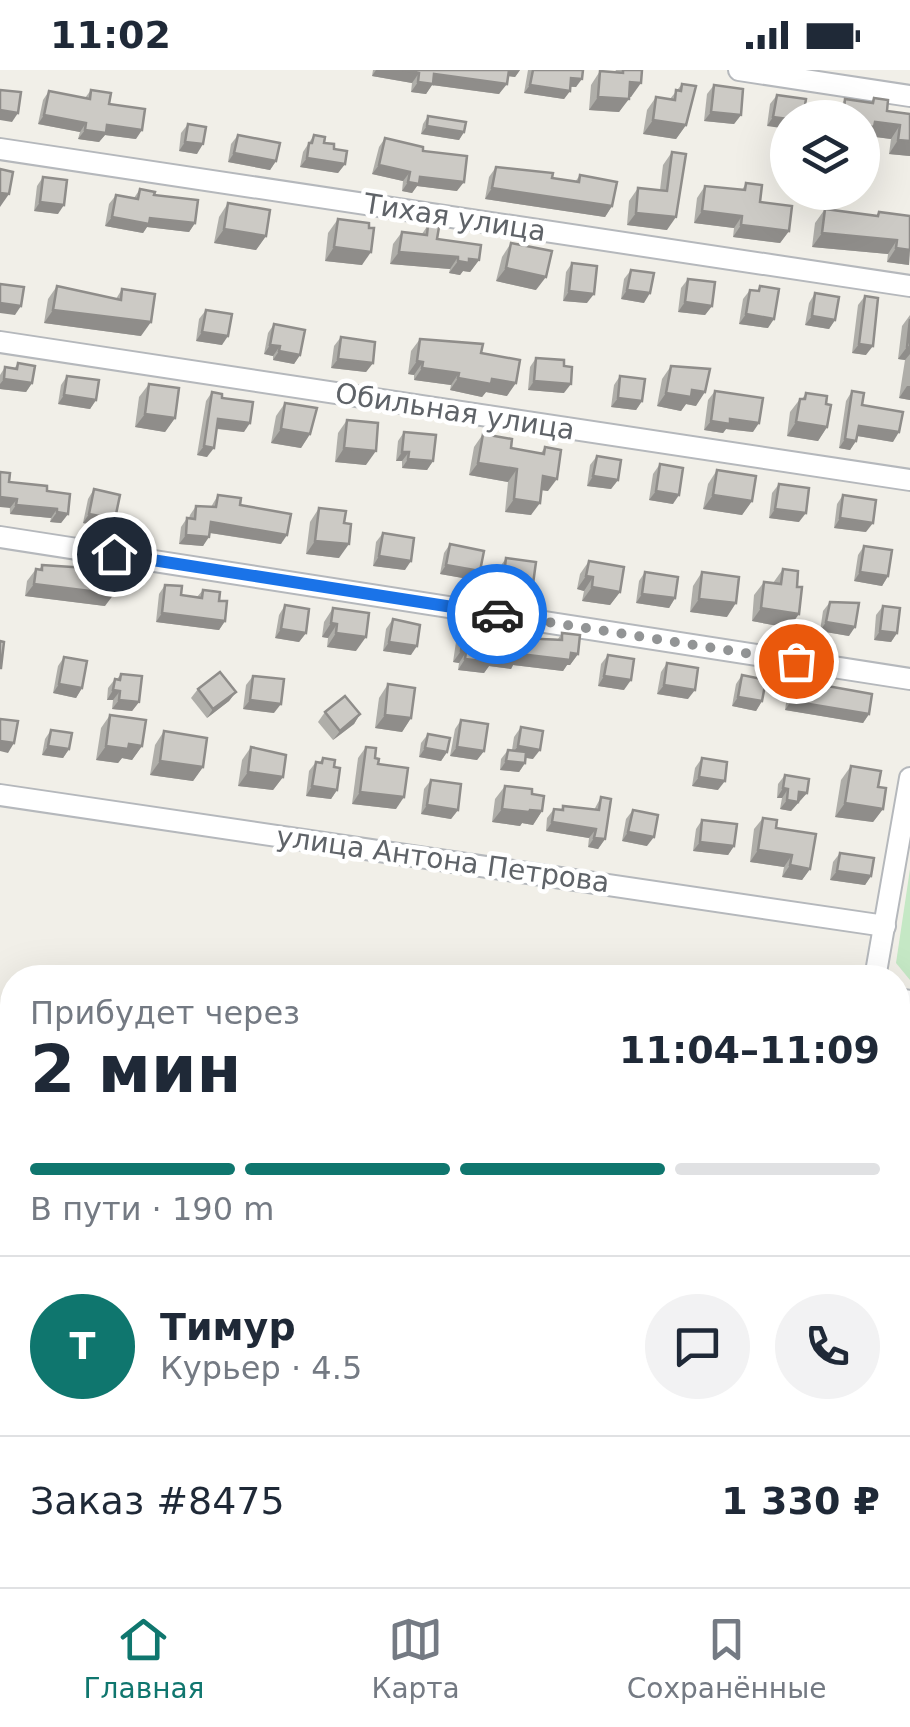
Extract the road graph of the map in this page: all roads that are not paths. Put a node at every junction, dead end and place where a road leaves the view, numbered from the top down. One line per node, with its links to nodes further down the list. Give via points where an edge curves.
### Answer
1 (739, 70): 2 (street)
2 (910, 96)
3 (0, 149): 4 (street, Тихая улица)
4 (910, 286)
5 (0, 342): 6 (street, Обильная улица)
6 (910, 480)
7 (0, 537): 8 (street)
8 (910, 678)
9 (910, 778): 11 (street)
10 (0, 794): 11 (street, улица Антона Петрова)
11 (885, 926): 12 (street)
12 (878, 965)

